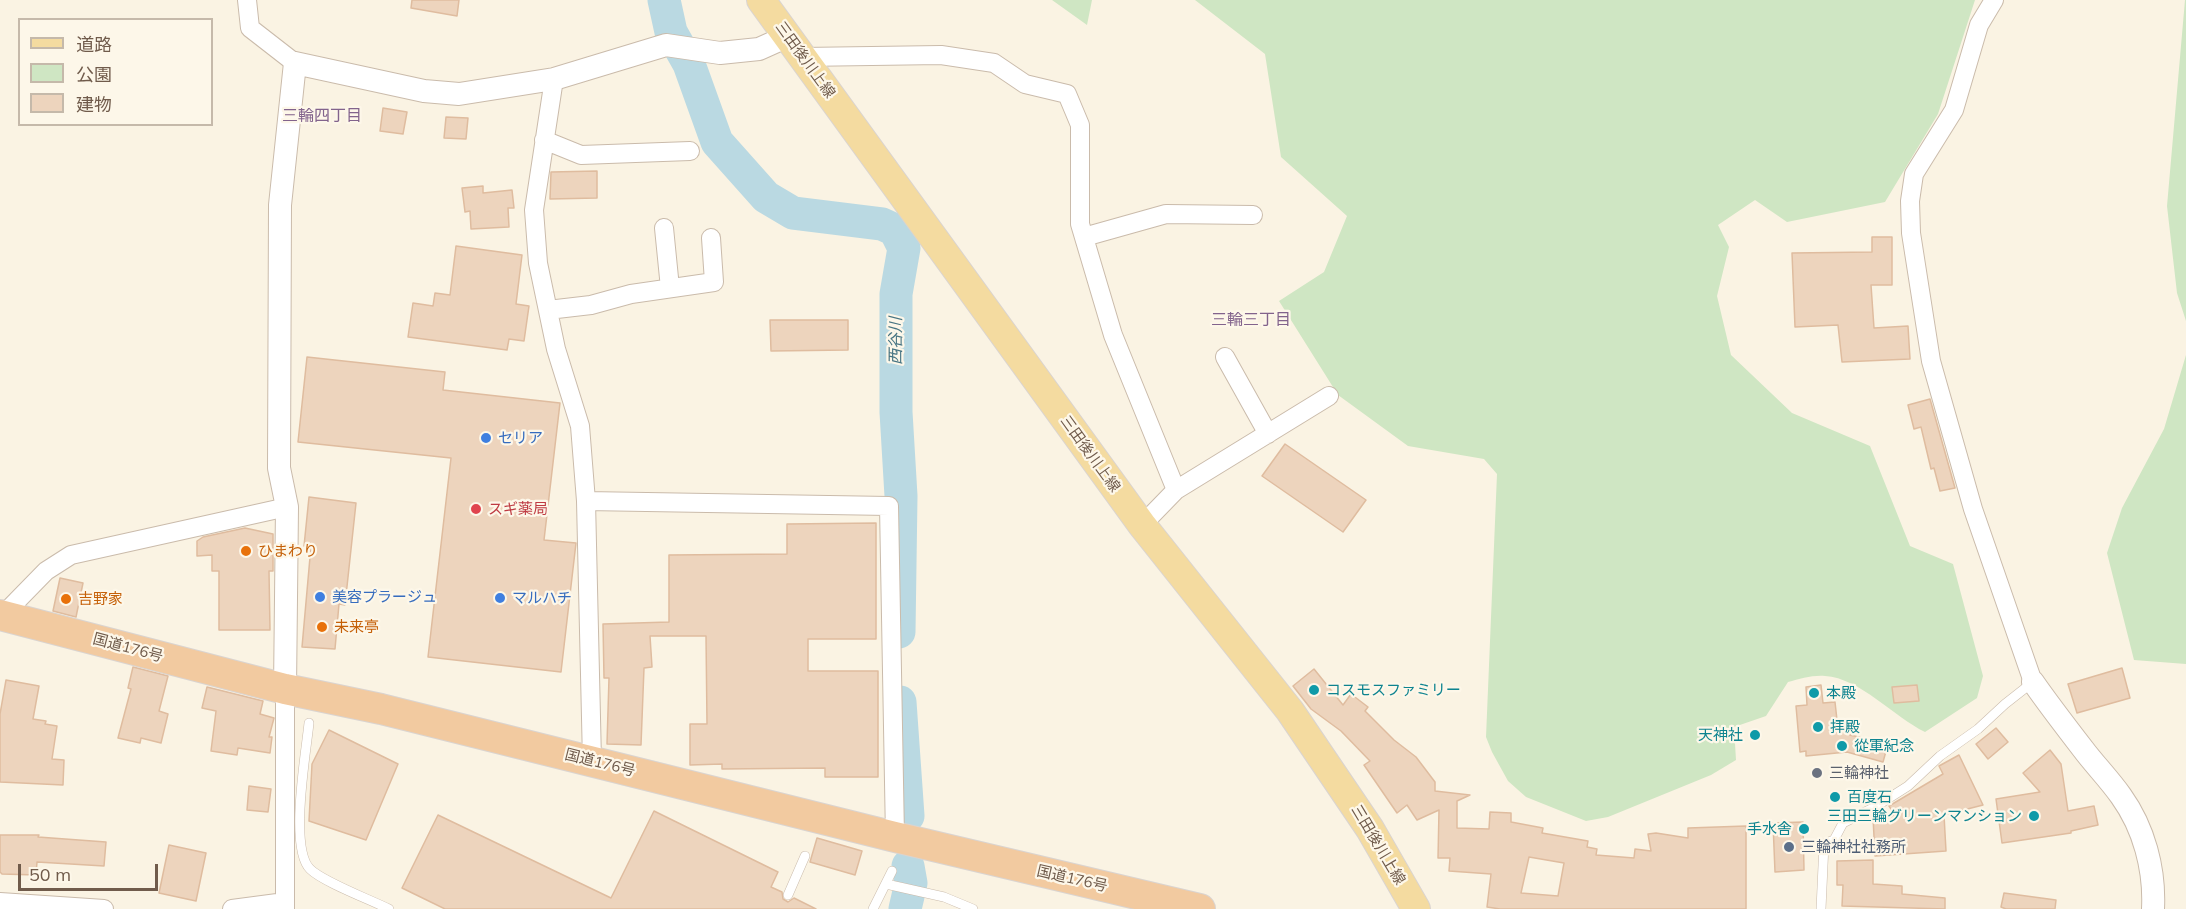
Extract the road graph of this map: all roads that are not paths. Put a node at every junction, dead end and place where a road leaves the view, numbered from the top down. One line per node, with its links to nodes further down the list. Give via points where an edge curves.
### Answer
1 (247, 0): 5 (street, via 250,28)
2 (761, 0): 4 (main road, 三田後川上線)
3 (1994, 0): 23 (street, via 1979,25 1954,110 1914,174 1911,233 1931,361 1973,509)
4 (795, 46): 6 (street, via 720,53 666,45); 11 (street, via 940,55 994,63 1025,84 1067,94 1080,125 1080,224); 21 (main road, 三田後川上線)
5 (295, 63): 6 (street, via 424,91 459,94); 20 (street, via 280,205 279,468)
6 (554, 79): 7 (street)
7 (544, 140): 8 (street, via 581,155); 14 (street, via 534,210 538,263)
8 (690, 151)
9 (1253, 215): 11 (street, via 1166,214)
10 (664, 228): 13 (street)
11 (1084, 237): 18 (street, via 1113,335)
12 (711, 238): 13 (street, via 714,282)
13 (670, 288): 14 (street)
14 (548, 310): 19 (street, via 580,426)
15 (1225, 357): 17 (street)
16 (1329, 396): 17 (street)
17 (1268, 434): 18 (street)
18 (1176, 490): 21 (street)
19 (586, 501): 26 (street); 27 (street, via 889,506)
20 (287, 507): 22 (street, via 71,555 46,571); 24 (street)
21 (1142, 525): 40 (main road, 三田後川上線, via 1290,711 1371,829)
22 (1, 615): 24 (highway, 国道176号)
23 (2033, 682): 41 (lane, via 1908,786 1843,823 1834,840 1824,844); 42 (street, via 2122,796 2136,822 2148,852)
24 (285, 689): 26 (highway, 国道176号); 33 (street)
25 (309, 723): 36 (lane, via 300,846 309,868)
26 (592, 762): 27 (highway, 国道176号)
27 (895, 837): 39 (highway, 国道176号)
28 (805, 856): 31 (lane)
29 (892, 871): 30 (lane)
30 (886, 884): 37 (lane); 38 (lane, via 944,897)
31 (788, 895)
32 (0, 902): 34 (street)
33 (285, 906): 35 (street)
34 (104, 909)
35 (232, 909)
36 (389, 909)
37 (873, 909)
38 (974, 909)
39 (1200, 909)
40 (1416, 909)
41 (1821, 909)
42 (2153, 909)

